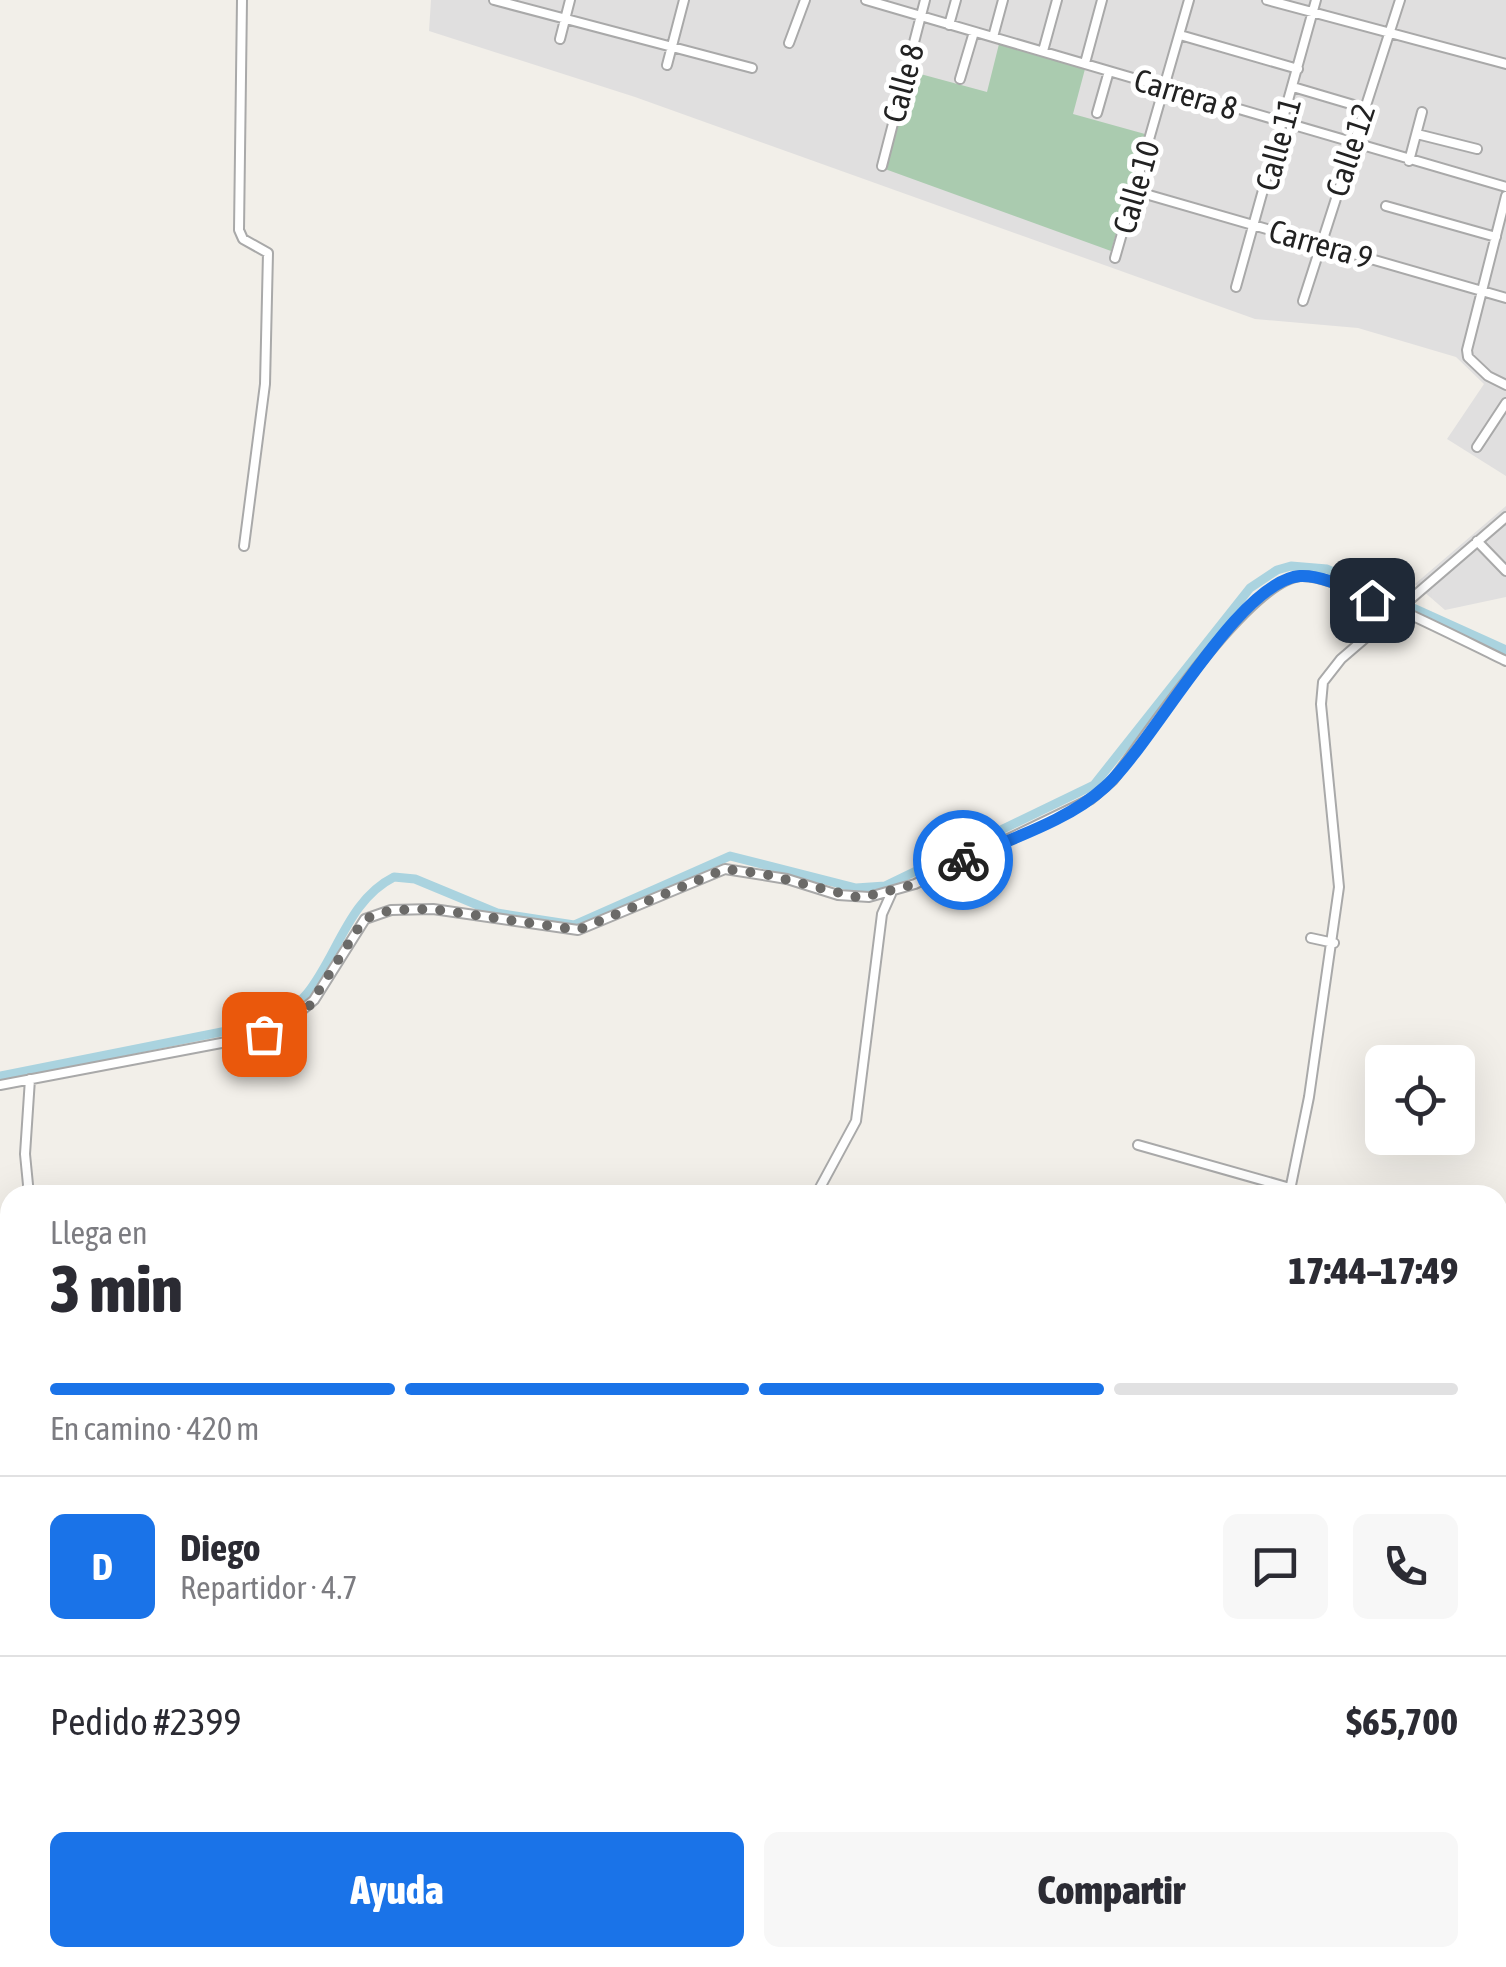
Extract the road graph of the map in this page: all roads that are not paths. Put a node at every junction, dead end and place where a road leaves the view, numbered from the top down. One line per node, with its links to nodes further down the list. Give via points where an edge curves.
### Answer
1 (242, 0): 63 (street, via 239,230 268,253 264,384)
2 (494, 0): 18 (street)
3 (570, 0): 18 (street)
4 (684, 0): 26 (street)
5 (804, 0): 25 (street)
6 (866, 0): 17 (street, Carrera 8)
7 (925, 0): 17 (street, Calle 8)
8 (956, 0): 19 (street)
9 (1003, 0): 23 (street)
10 (1057, 0): 27 (street)
11 (1102, 0): 28 (street)
12 (1190, 0): 22 (street, Calle 10)
13 (1267, 0): 16 (street)
14 (1316, 0): 16 (street, Calle 11)
15 (1400, 0): 21 (street, Calle 12)
16 (1313, 12): 21 (street); 32 (street, Calle 11)
17 (921, 16): 19 (street, Carrera 8); 45 (street, Calle 8)
18 (565, 19): 24 (street); 26 (street)
19 (949, 25): 20 (street, Carrera 8)
20 (974, 32): 23 (street, Carrera 8); 34 (street)
21 (1389, 32): 29 (street); 37 (street, Calle 12)
22 (1180, 35): 32 (street); 35 (street, Calle 10)
23 (993, 37): 27 (street, Carrera 8)
24 (560, 38)
25 (789, 43)
26 (671, 47): 30 (street); 31 (street)
27 (1043, 51): 28 (street, Carrera 8)
28 (1085, 64): 33 (street, Carrera 8)
29 (1506, 64)
30 (667, 66)
31 (752, 68)
32 (1298, 69): 36 (street, Calle 11)
33 (1109, 71): 35 (street, Carrera 8); 38 (street)
34 (960, 79)
35 (1165, 88): 40 (street, Carrera 8); 47 (street, Calle 10)
36 (1294, 88): 37 (street); 40 (street, Calle 11)
37 (1364, 108): 42 (street, Calle 12)
38 (1097, 112)
39 (1422, 112): 41 (street)
40 (1284, 124): 42 (street, Carrera 8); 50 (street, Calle 11)
41 (1417, 134): 43 (street); 44 (street)
42 (1353, 146): 44 (street, Carrera 8); 52 (street, Calle 12)
43 (1477, 148)
44 (1410, 161): 46 (street, Carrera 8)
45 (882, 166)
46 (1506, 187)
47 (1135, 191): 50 (street, Carrera 9); 53 (street, Calle 10)
48 (1506, 196): 51 (street)
49 (1386, 206): 51 (street)
50 (1255, 225): 52 (street, Carrera 9); 54 (street, Calle 11)
51 (1496, 237): 55 (street)
52 (1320, 244): 55 (street, Carrera 9); 57 (street, Calle 12)
53 (1115, 258)
54 (1236, 287)
55 (1483, 292): 56 (street, Carrera 9); 58 (street, via 1468,357)
56 (1506, 298)
57 (1302, 301)
58 (1506, 386)
59 (1506, 403): 60 (street)
60 (1477, 447)
61 (1506, 518): 62 (street)
62 (1477, 541): 64 (street); 65 (street)
63 (244, 546)
64 (1506, 571)
65 (1397, 611): 66 (street); 67 (street, via 1325,580 1302,576 1273,584 1091,799); 69 (street, via 1323,682 1339,887)
66 (1506, 661)
67 (892, 892): 70 (street, via 852,898 725,869 578,930 432,909 391,910 364,919 314,1000 283,1026); 74 (street, via 882,914 856,1122)
68 (1312, 938): 69 (street)
69 (1334, 943): 76 (street)
70 (30, 1078): 71 (street); 73 (street)
71 (0, 1085)
72 (1138, 1144): 75 (street)
73 (28, 1185)
74 (821, 1185)
75 (1268, 1185)
76 (1291, 1185)

